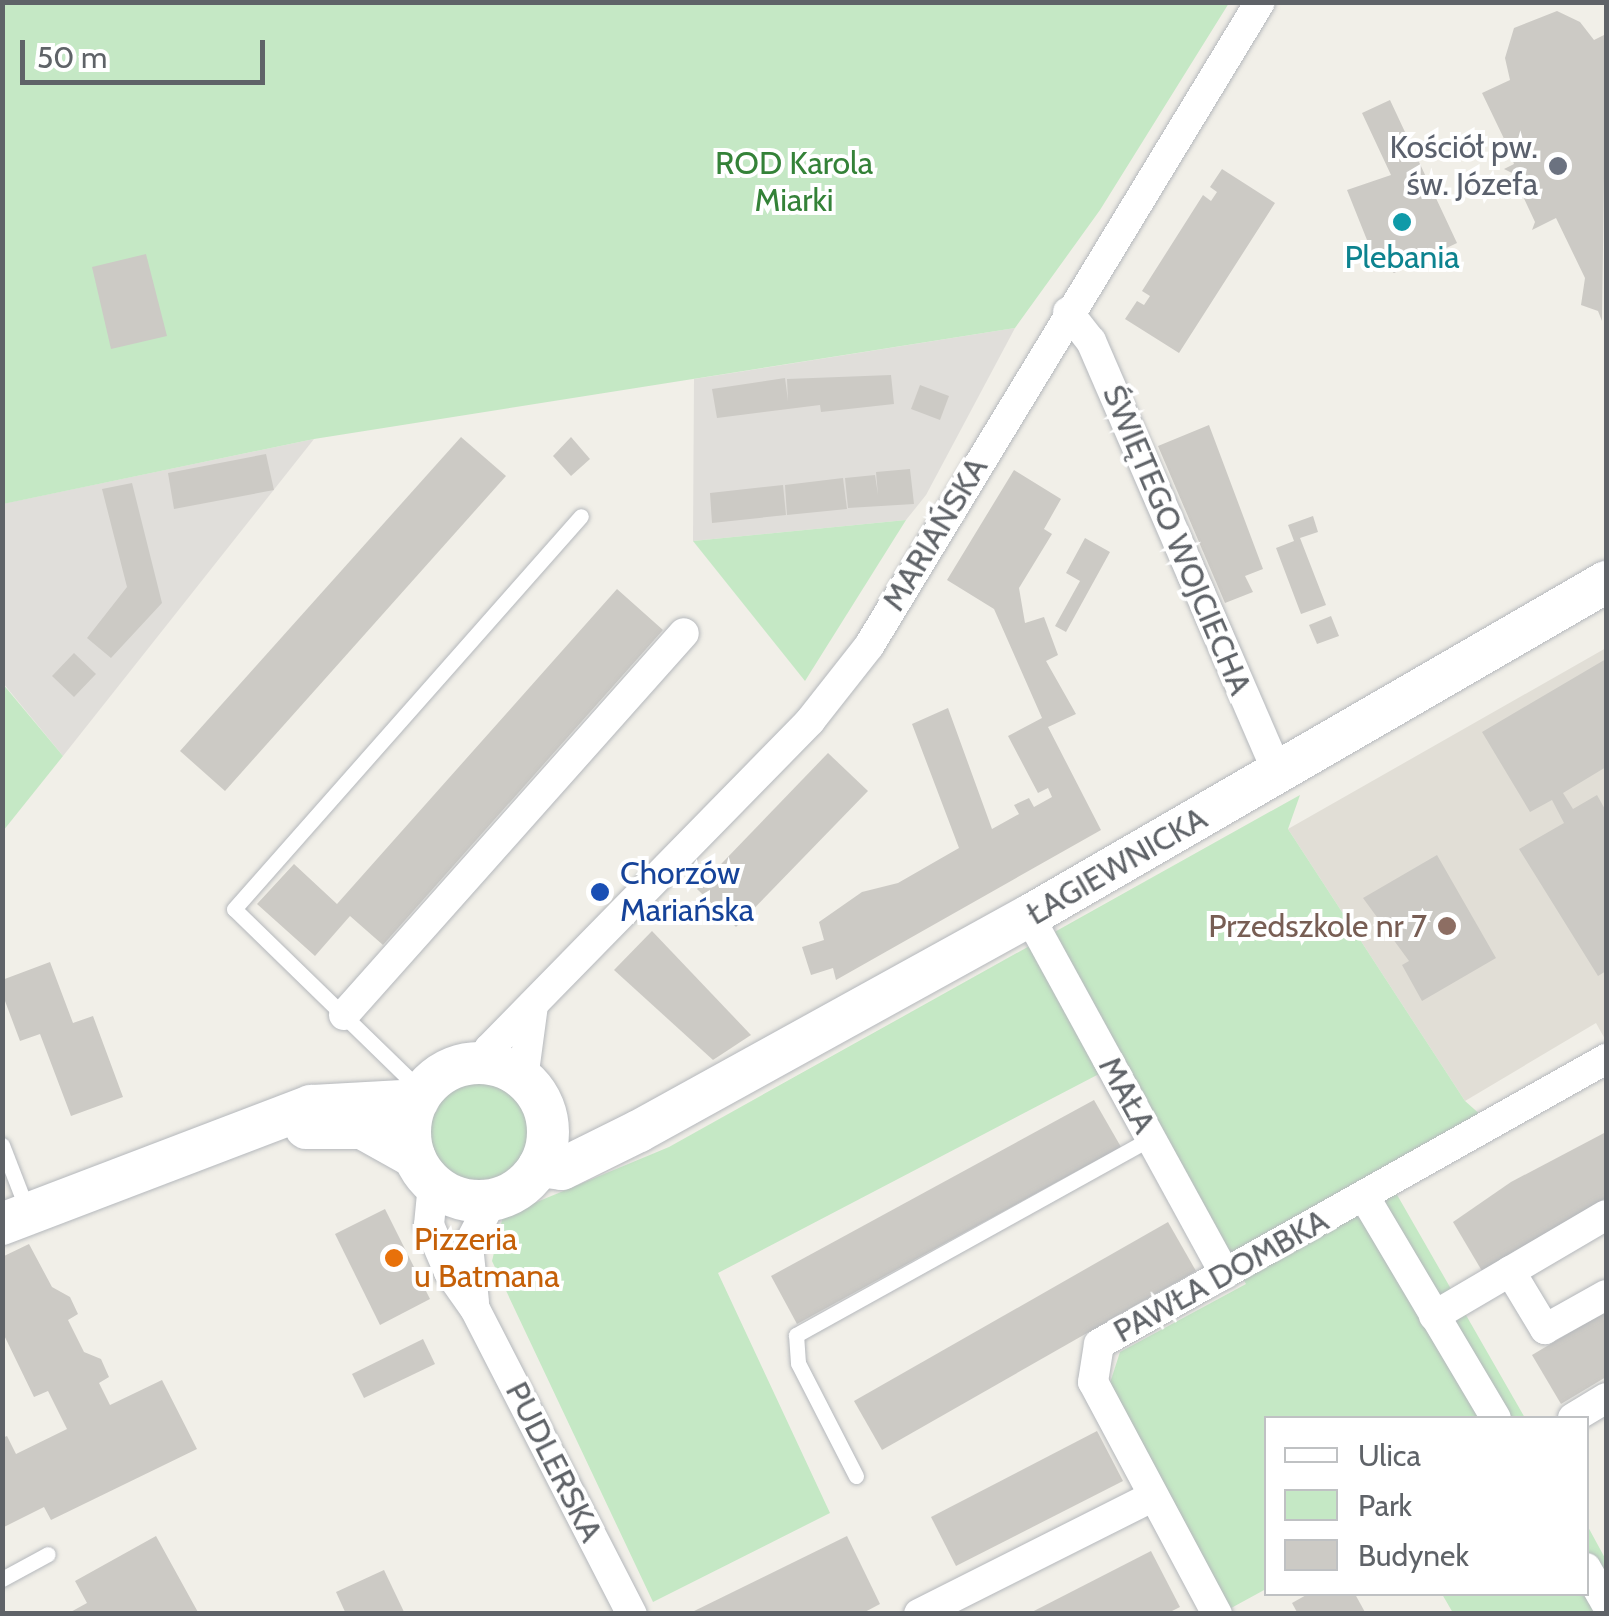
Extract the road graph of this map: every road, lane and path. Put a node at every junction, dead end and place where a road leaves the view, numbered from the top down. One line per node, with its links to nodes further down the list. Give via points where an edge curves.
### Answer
1 (1260, 2): 2 (street, MARIAŃSKA)
2 (1068, 312): 6 (street, ŚWIĘTEGO WOJCIECHA, via 1091,341); 8 (street, MARIAŃSKA, via 857,661 810,721)
3 (581, 516): 9 (lane, via 234,909)
4 (1606, 582): 6 (street, ŁAGIEWNICKA)
5 (684, 633): 9 (street)
6 (1278, 774): 7 (street, ŁAGIEWNICKA)
7 (1029, 916): 16 (street, MAŁA); 17 (street, ŁAGIEWNICKA)
8 (533, 1005): 11 (street, MARIAŃSKA); 12 (street)
9 (344, 1015): 13 (lane, via 410,1080)
10 (1606, 1059): 21 (street, PAWŁA DOMBKA)
11 (482, 1062): 12 (street); 13 (street, via 445,1072)
12 (523, 1078): 14 (street)
13 (418, 1100): 15 (street, via 312,1106); 20 (street, via 410,1138)
14 (547, 1122): 17 (street); 19 (street)
15 (261, 1127): 20 (street, via 362,1128); 24 (street)
16 (1151, 1138): 26 (street, MAŁA); 31 (lane, via 796,1335 798,1363)
17 (622, 1139): 19 (street, ŁAGIEWNICKA, via 562,1169)
18 (2, 1145): 24 (lane)
19 (539, 1166): 22 (street, via 519,1188)
20 (423, 1170): 22 (street, via 460,1198); 28 (street, PUDLERSKA, via 429,1225 448,1272)
21 (1364, 1196): 26 (street, PAWŁA DOMBKA); 29 (street)
22 (492, 1200): 28 (street, PUDLERSKA, via 468,1246)
23 (1606, 1215): 25 (street)
24 (16, 1219)
25 (1510, 1271): 27 (street, via 1545,1329); 29 (street)
26 (1225, 1274): 32 (street, PAWŁA DOMBKA, via 1099,1344 1092,1358 1093,1382)
27 (1606, 1295)
28 (475, 1310): 35 (street, PUDLERSKA)
29 (1434, 1316): 30 (street)
30 (1495, 1416)
31 (856, 1476)
32 (1152, 1497): 36 (street); 37 (street, PAWŁA DOMBKA)
33 (48, 1554): 34 (lane)
34 (2, 1578)
35 (632, 1614)
36 (919, 1614)
37 (1217, 1614)

